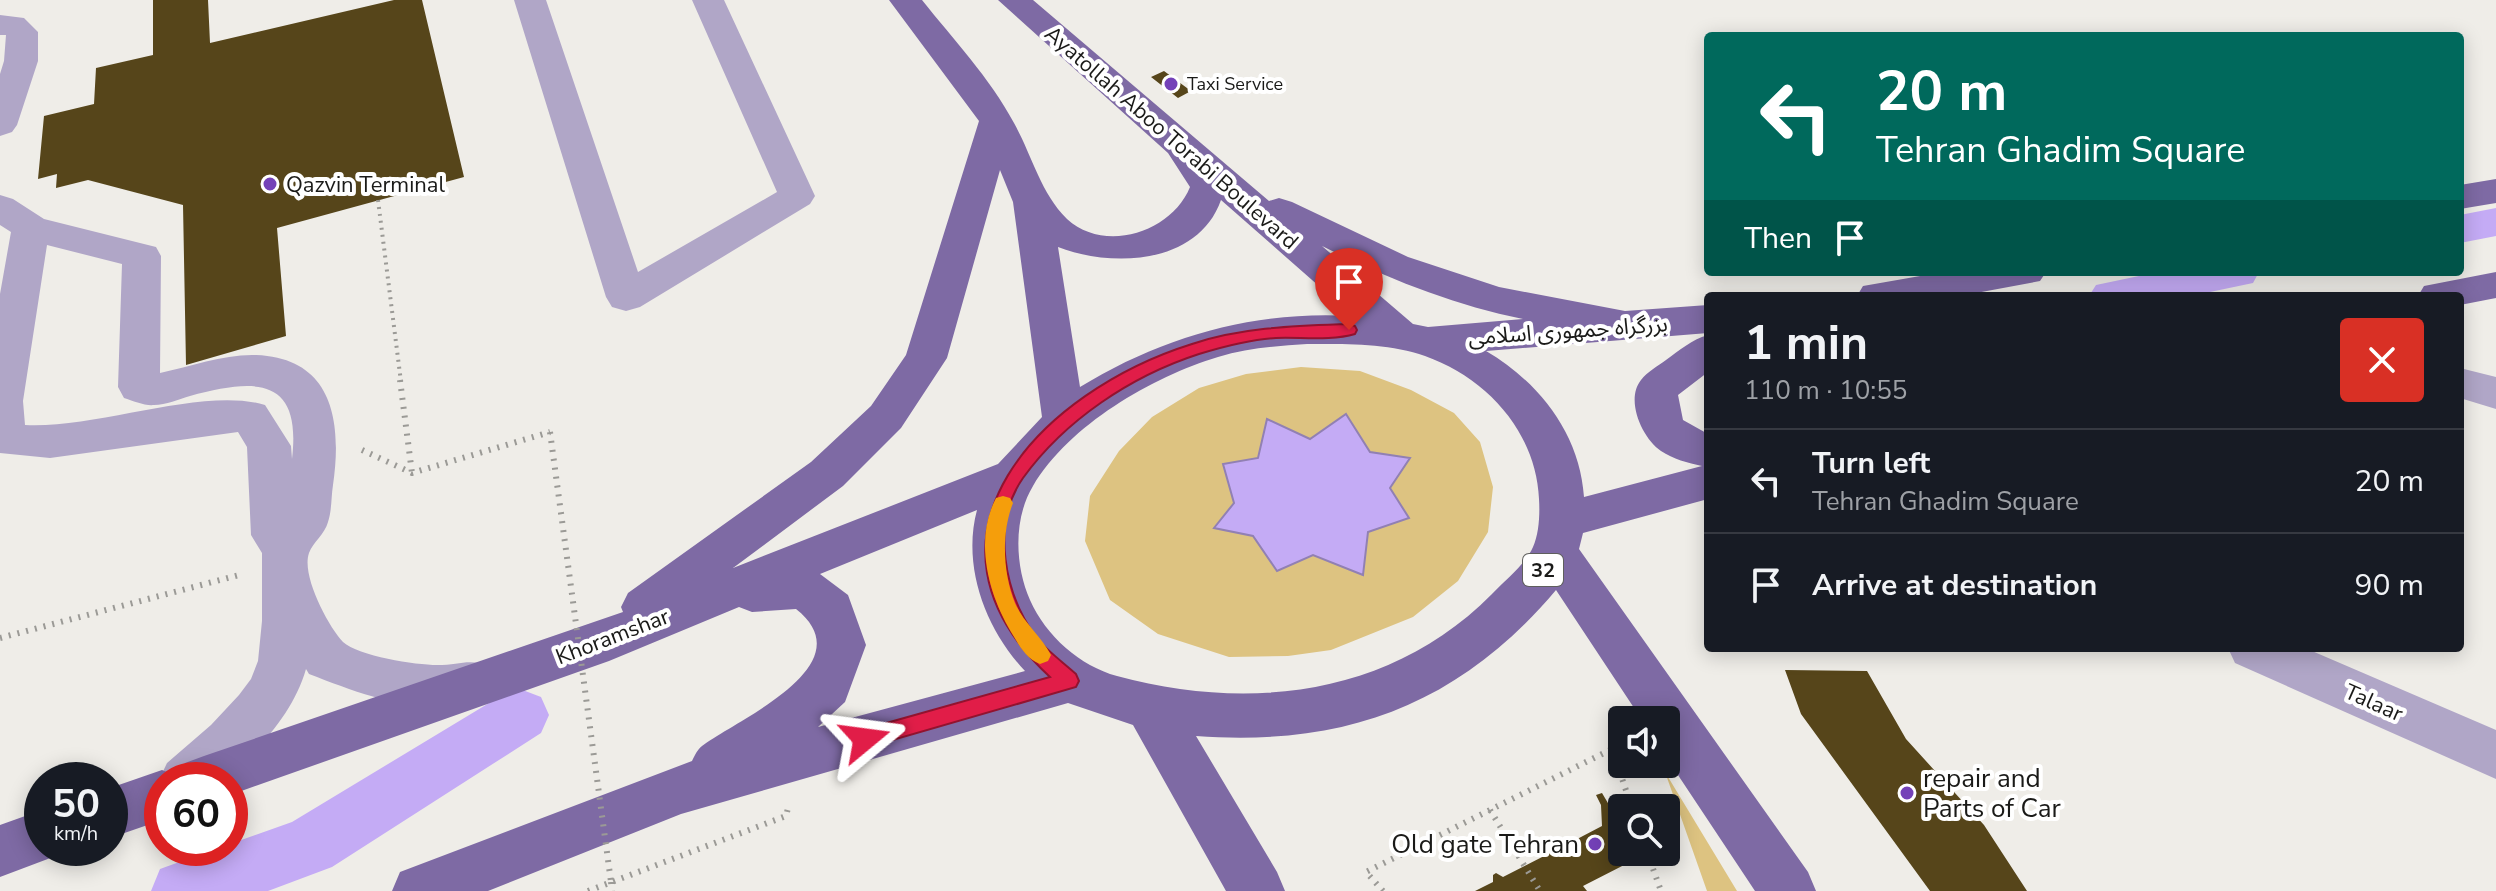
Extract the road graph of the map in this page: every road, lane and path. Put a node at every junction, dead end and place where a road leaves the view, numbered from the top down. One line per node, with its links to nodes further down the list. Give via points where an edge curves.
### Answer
1 (530, 0): 2 (street, via 626,297 797,196)
2 (708, 0)
3 (905, 0): 6 (main road)
4 (1014, 0): 8 (main road, Ayatollah Aboo Torabi Boulevard / 32)
5 (0, 25): 7 (street, via 22,32 21,61)
6 (996, 121): 12 (main road); 32 (main road, via 926,358 886,417 827,474)
7 (0, 125)
8 (1185, 152): 12 (main road, via 1208,187 1205,201 1185,226 1148,243 1082,243 1064,236); 19 (main road, via 1287,216 1394,266 1494,300); 20 (main road, Ayatollah Aboo Torabi Boulevard / 32)
9 (2496, 191): 10 (main road)
10 (2464, 196)
11 (378, 200): 47 (path, bridge, via 412,473 550,432)
12 (1032, 202): 24 (main road)
13 (15, 218): 29 (street, via 142,256 139,387 153,390 241,370 269,372 306,394 316,456 303,527); 29 (street, via 4,438 53,442 250,416 269,446 274,535)
14 (2001, 276): 16 (main road)
15 (2496, 285): 17 (main road)
16 (1902, 292)
17 (2459, 292)
18 (1704, 319): 19 (main road, بزرگراه جمهوری اسلامی / 32)
19 (1632, 327): 20 (main road, بزرگراه جمهوری اسلامی / 32)
20 (1415, 339): 24 (main road, 32, via 1349,330 1271,333 1196,349 1126,378); 28 (main road, 32, via 1468,359 1504,383 1534,414 1554,449 1563,487)
21 (1704, 353): 25 (main road, via 1657,389 1654,410 1667,432)
22 (2464, 384): 23 (street)
23 (2496, 393)
24 (1064, 421): 26 (main road, 32)
25 (1704, 450)
26 (1014, 476): 30 (main road, Khoramshar); 35 (main road, 32, via 998,517 995,560 1006,605 1030,646)
27 (1704, 483): 28 (main road, 32)
28 (1560, 537): 36 (main road, 32, via 1482,638 1414,680 1331,707 1242,717); 55 (main road)
29 (285, 555): 31 (path); 34 (street, via 289,593 327,659 380,679 437,687); 38 (street, via 284,661 274,687 236,735)
30 (719, 595): 32 (main road, Khoramshar); 40 (main road, via 805,589 831,609 841,645 827,686 790,720)
31 (0, 638)
32 (591, 646): 34 (main road, Khoramshar)
33 (2262, 652): 37 (street, Talaar)
34 (495, 680): 39 (main road, Khoramshar)
35 (1069, 681): 36 (main road, 32); 40 (main road)
36 (1151, 708): 51 (main road)
37 (2496, 755)
38 (206, 762)
39 (248, 765)
40 (678, 790): 48 (main road)
41 (1627, 794): 42 (path, via 1612,749)
42 (1490, 810): 52 (path, via 1366,872); 53 (path)
43 (786, 816): 47 (path)
44 (24, 842): 45 (main road)
45 (0, 851)
46 (1652, 866): 54 (path)
47 (611, 882): 49 (path); 50 (path)
48 (420, 891)
49 (588, 891)
50 (612, 891)
51 (1257, 891)
52 (1383, 891)
53 (1540, 891)
54 (1661, 891)
55 (1788, 891)

